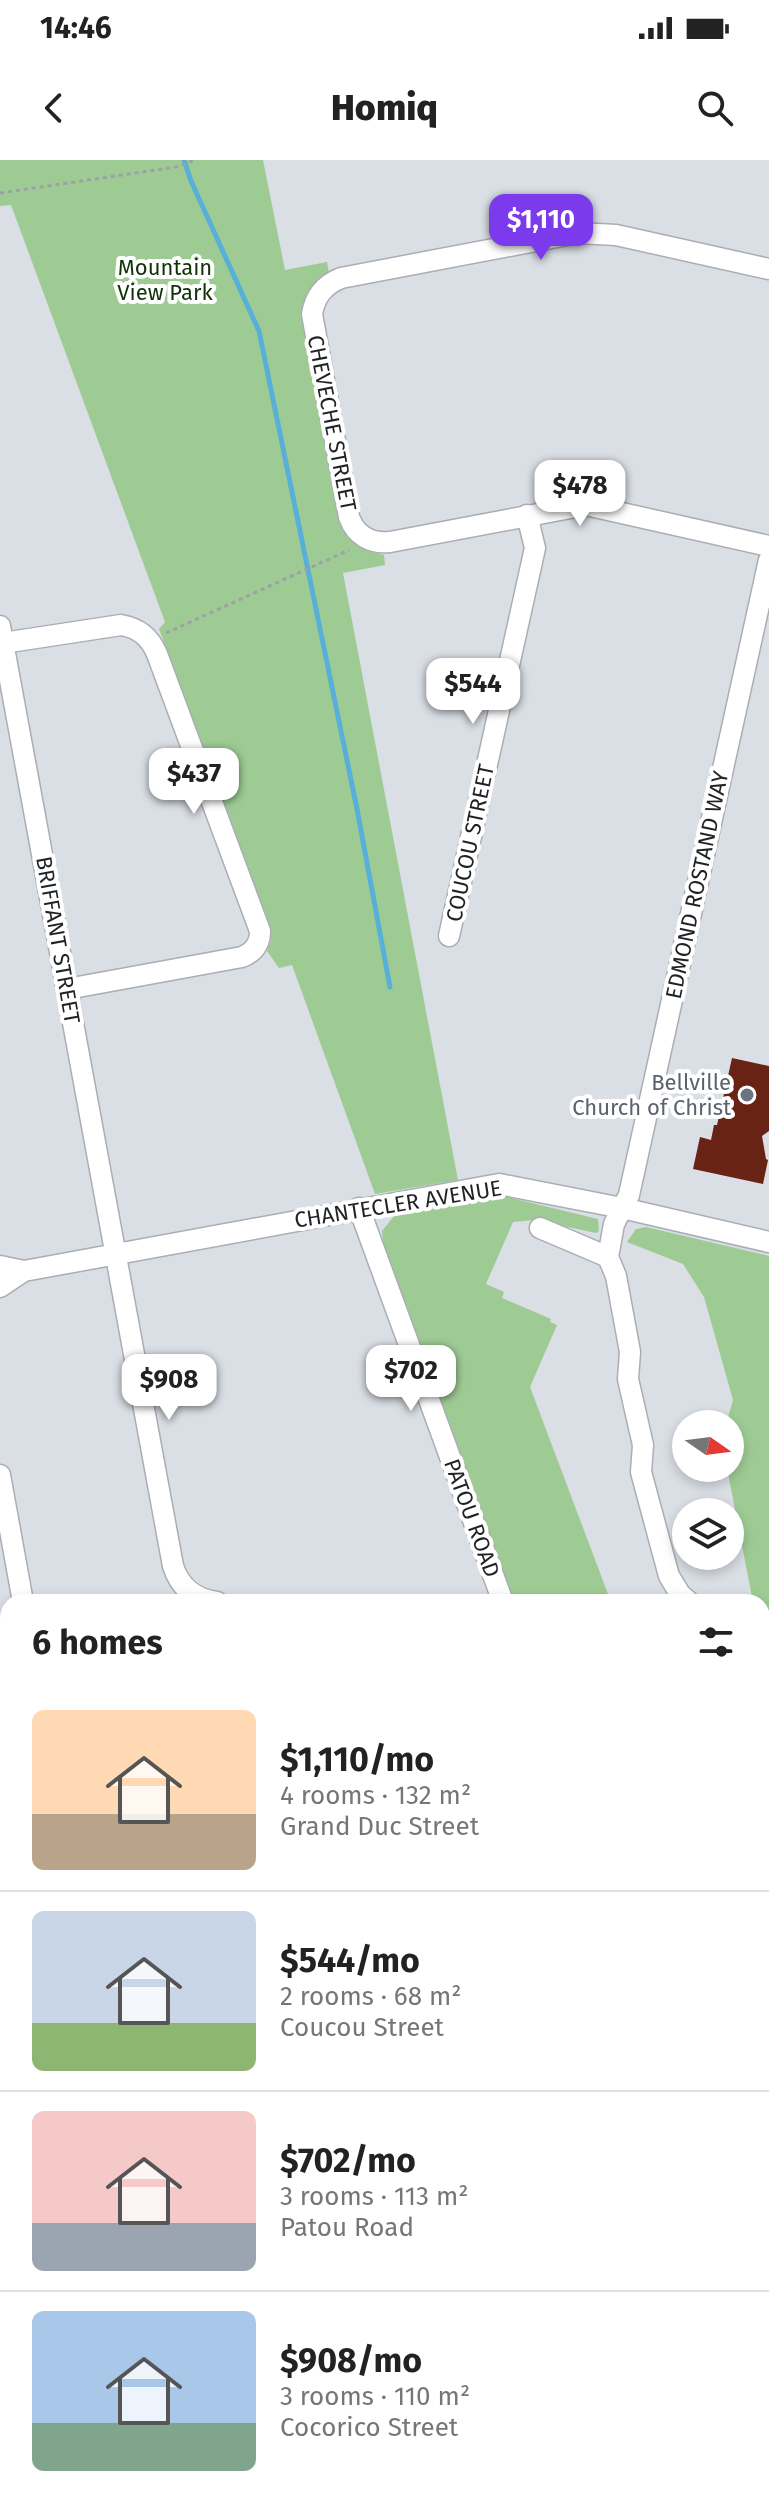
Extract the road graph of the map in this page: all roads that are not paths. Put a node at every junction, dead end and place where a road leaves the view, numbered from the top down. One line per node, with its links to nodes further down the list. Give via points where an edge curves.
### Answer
1 (769, 269): 2 (street, CHEVECHE STREET, via 616,235 578,233 341,278 318,295 312,324 356,531 380,541)
2 (527, 515): 3 (street, via 593,506); 6 (street, COUCOU STREET, via 535,548)
3 (769, 546)
4 (769, 560): 9 (street, EDMOND ROSTAND WAY)
5 (2, 635): 7 (street, BRIFFANT STREET); 7 (street, via 121,625 150,640 260,937 242,957)
6 (449, 936)
7 (67, 989): 12 (street, BRIFFANT STREET)
8 (359, 1208): 9 (street, CHANTECLER AVENUE, via 499,1184); 12 (street, CHANTECLER AVENUE); 20 (street, PATOU ROAD)
9 (622, 1208): 11 (street, CHANTECLER AVENUE); 13 (street, EDMOND ROSTAND WAY)
10 (540, 1228): 13 (street)
11 (769, 1242)
12 (116, 1254): 15 (street, CHANTECLER AVENUE); 19 (street, BRIFFANT STREET, via 173,1566)
13 (608, 1257): 21 (street, via 630,1352 628,1379 643,1445 641,1472 669,1576)
14 (0, 1266): 15 (street, CHANTECLER AVENUE)
15 (24, 1271): 16 (street, CHANTECLER AVENUE)
16 (0, 1287)
17 (0, 1475): 18 (street)
18 (22, 1594)
19 (193, 1594)
20 (500, 1594)
21 (680, 1594)

